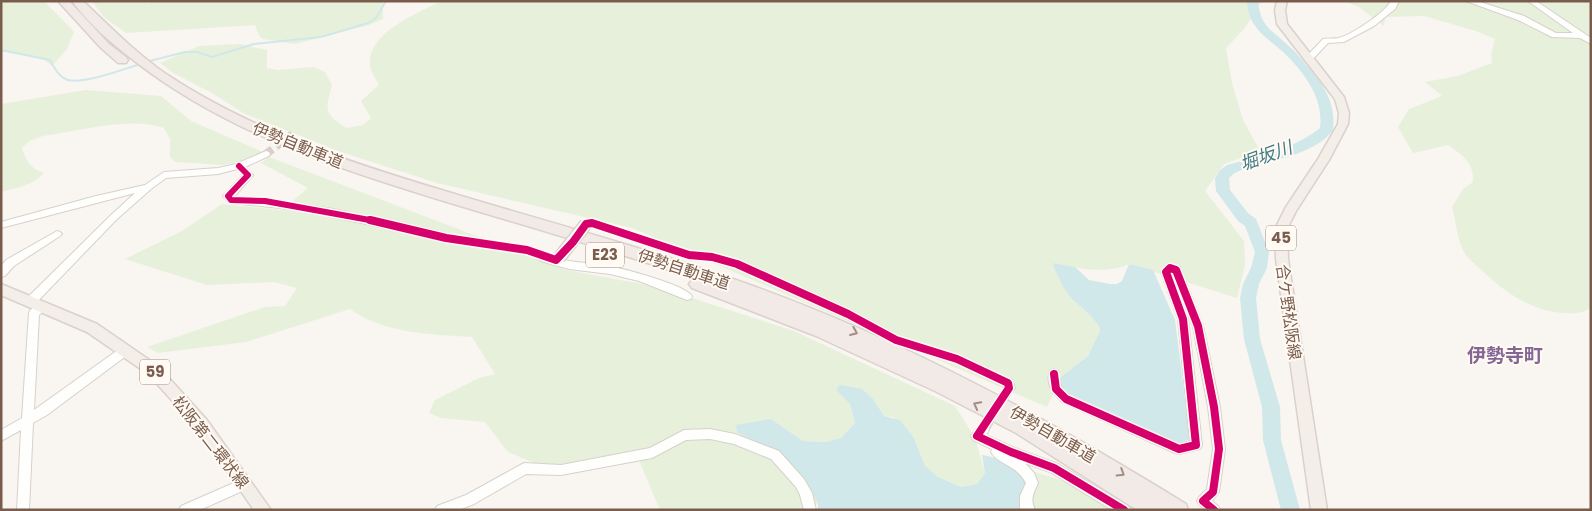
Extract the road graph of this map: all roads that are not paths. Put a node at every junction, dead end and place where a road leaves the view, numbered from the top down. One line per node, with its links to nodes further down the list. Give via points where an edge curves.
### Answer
1 (64, 1): 33 (highway, 伊勢自動車道 / E23, one-way to 1, via 1021,428 910,371 813,327 683,279 360,179 273,147 179,100 139,73 105,46)
2 (77, 1): 34 (highway, 伊勢自動車道 / E23, one-way to 34, via 117,42 162,78 251,126 368,172 698,273 860,335 1028,418)
3 (1282, 1): 9 (main road, 合ケ野松阪線 / 45, via 1282,24)
4 (1395, 1): 9 (street, via 1371,24 1341,40 1326,41)
5 (1469, 1): 7 (street, via 1521,18 1555,35)
6 (1531, 1): 7 (street, via 1556,16)
7 (1579, 36): 8 (street)
8 (1591, 42)
9 (1308, 59): 36 (main road, 合ケ野松阪線 / 45, via 1340,99 1344,112 1343,124 1281,229 1282,259)
10 (266, 154): 11 (street)
11 (239, 166): 12 (street, via 164,175); 15 (street, via 248,175 228,196 231,200 265,201 446,238 527,250)
12 (148, 187): 13 (street); 19 (street, via 113,218)
13 (1, 225)
14 (57, 234): 16 (street, via 10,263)
15 (558, 259): 18 (street, via 571,266 591,266 644,278); 22 (street, bridge, via 586,224 592,224 689,254 737,264 848,314 896,340 985,370 1008,382)
16 (1, 273)
17 (1, 289): 19 (main road, 松阪第二環状線 / 59)
18 (687, 296)
19 (37, 303): 20 (main road, 松阪第二環状線 / 59, via 92,328); 23 (street)
20 (126, 350): 23 (street, via 43,411); 25 (main road, 松阪第二環状線 / 59, via 153,370 202,424)
21 (1054, 374): 35 (street, via 1056,389 1066,399 1179,449 1196,445 1183,319 1166,272 1170,268 1176,270 1198,326 1214,407 1219,449 1213,492 1203,501)
22 (1009, 388)
23 (28, 418): 24 (street); 26 (street)
24 (1, 436)
25 (245, 484): 27 (street); 28 (main road, 松阪第二環状線 / 59)
26 (24, 510)
27 (185, 510)
28 (263, 510)
29 (441, 510): 30 (street, via 470,500 524,468 562,470 652,453 684,435 710,434 735,439 775,455 800,483)
30 (810, 510)
31 (1029, 510): 32 (street, via 1025,507 1032,483 1029,474 1023,466 976,442 980,433 1011,452 1054,468)
32 (1124, 510)
33 (1154, 510)
34 (1179, 510)
35 (1214, 510)
36 (1320, 510)

